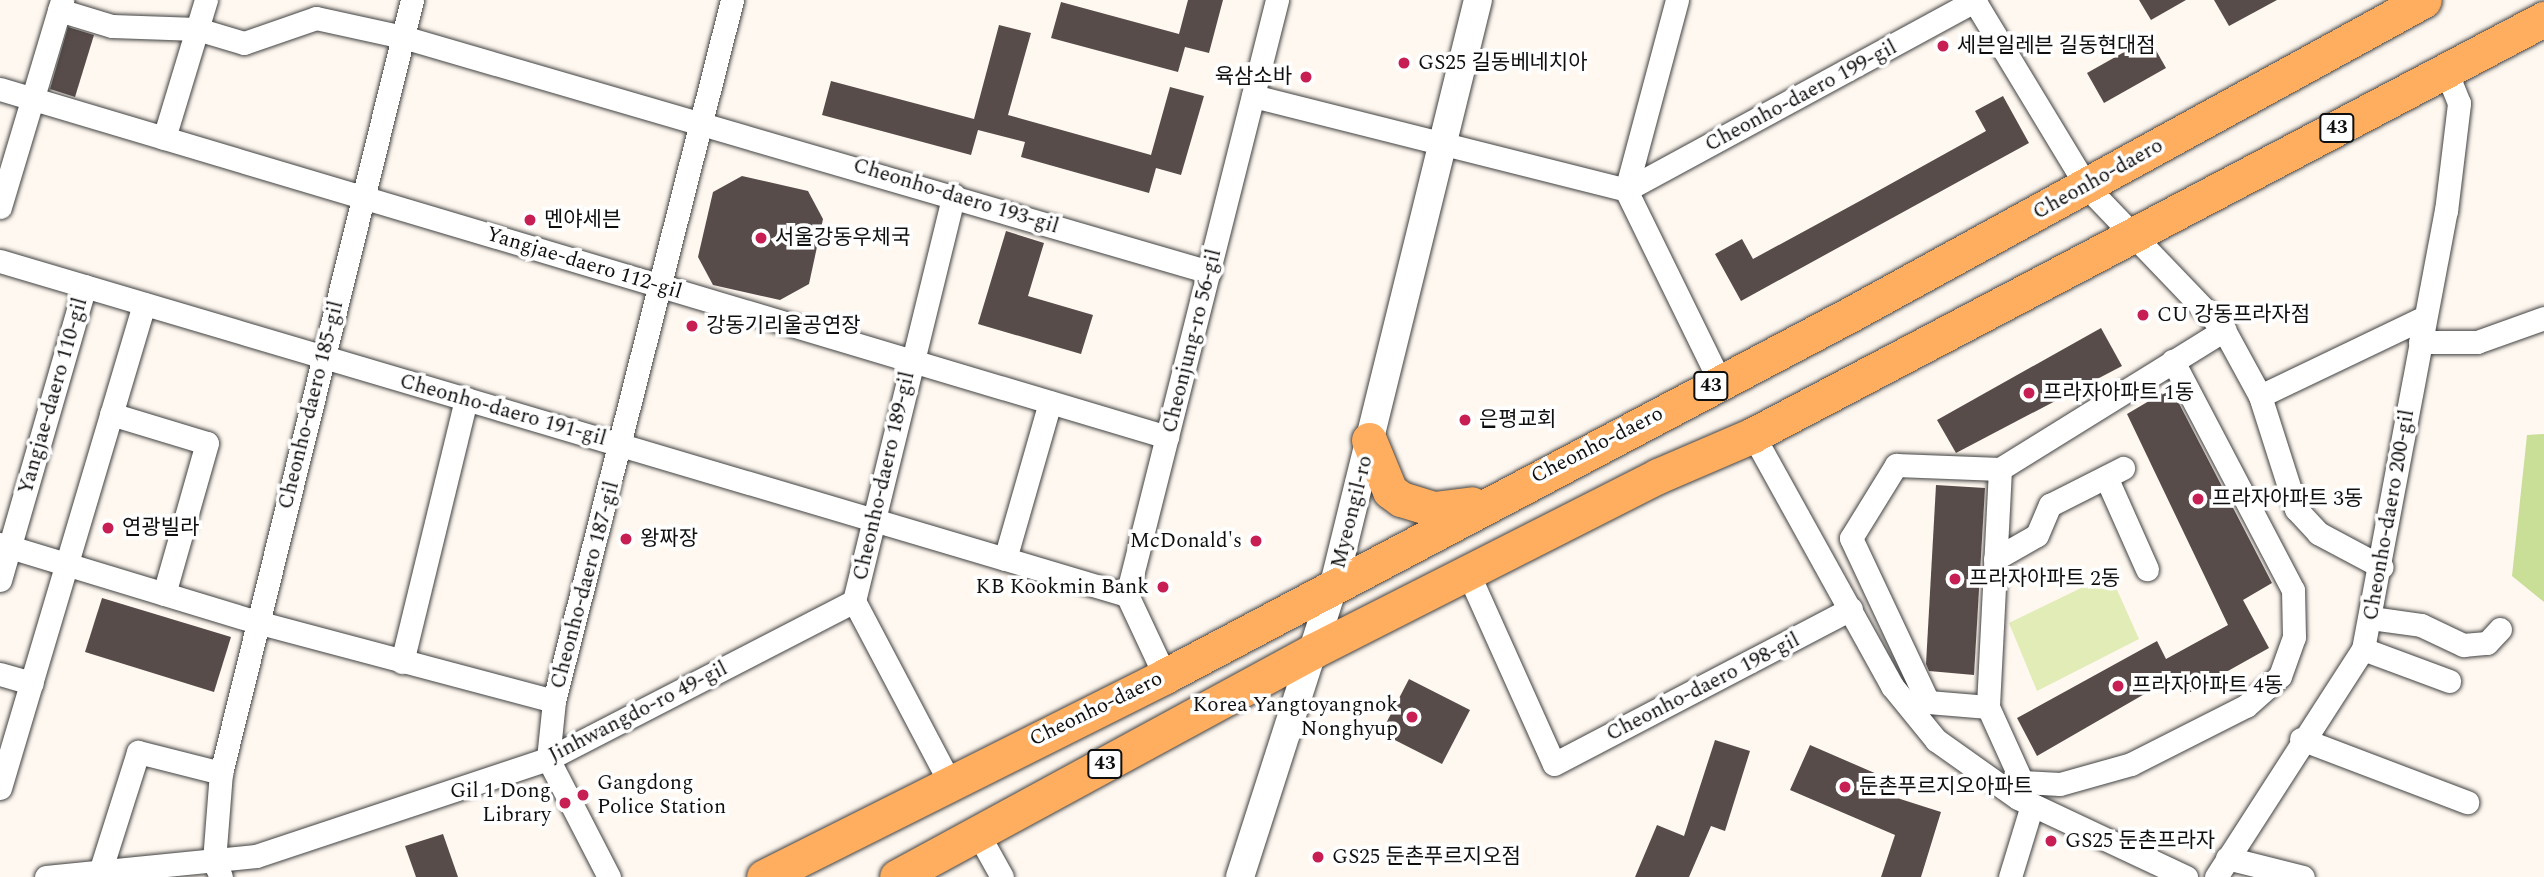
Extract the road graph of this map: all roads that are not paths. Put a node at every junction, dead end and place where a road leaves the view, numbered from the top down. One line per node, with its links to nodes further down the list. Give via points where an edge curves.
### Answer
1 (206, 0): 11 (street)
2 (412, 0): 12 (street, Cheonho-daero 185-gil)
3 (732, 0): 17 (street, Cheonho-daero 187-gil)
4 (1277, 0): 15 (street, Cheonjung-ro 56-gil)
5 (1478, 0): 19 (street, Myeongil-ro)
6 (1677, 0): 21 (street)
7 (2424, 0): 20 (main road, Cheonho-daero / 43)
8 (1973, 1): 20 (street, Cheonho-daero 199-gil); 21 (street, Cheonho-daero 199-gil)
9 (61, 5): 11 (street, via 112,26); 16 (street)
10 (2544, 19): 13 (main road, 43)
11 (197, 29): 12 (street, via 244,43 316,18); 18 (street)
12 (403, 37): 17 (street); 23 (street, Cheonho-daero 185-gil)
13 (2446, 71): 25 (main road, 43); 31 (street, Cheonho-daero 200-gil, via 2459,103)
14 (0, 89): 16 (street, Yangjae-daero 112-gil)
15 (1253, 96): 19 (street); 27 (street, Cheonjung-ro 56-gil)
16 (33, 99): 18 (street, Yangjae-daero 112-gil); 24 (street)
17 (702, 120): 22 (street, Cheonho-daero 193-gil); 29 (street, Cheonho-daero 187-gil)
18 (164, 138): 23 (street, Yangjae-daero 112-gil)
19 (1443, 142): 21 (street); 45 (street, Myeongil-ro)
20 (2087, 187): 25 (street, Cheonho-daero 199-gil); 38 (main road, Cheonho-daero / 43)
21 (1626, 190): 38 (street)
22 (954, 195): 27 (street, Cheonho-daero 193-gil); 36 (street, Cheonho-daero 189-gil)
23 (364, 197): 29 (street, Yangjae-daero 112-gil); 35 (street, Cheonho-daero 185-gil)
24 (0, 207)
25 (2130, 236): 33 (street); 43 (main road, 43)
26 (0, 261): 28 (street, Cheonho-daero 191-gil)
27 (1209, 272): 44 (street, Cheonjung-ro 56-gil)
28 (85, 286): 30 (street, Cheonho-daero 191-gil); 50 (street, Yangjae-daero 110-gil)
29 (662, 286): 36 (street, Yangjae-daero 112-gil); 46 (street, Cheonho-daero 187-gil)
30 (144, 304): 35 (street, Cheonho-daero 191-gil); 42 (street)
31 (2423, 318): 34 (street, Cheonho-daero 200-gil); 39 (street)
32 (2544, 318): 34 (street, via 2477,342)
33 (2224, 330): 37 (street); 39 (street)
34 (2420, 342): 54 (street, Cheonho-daero 200-gil)
35 (322, 356): 40 (street, Cheonho-daero 191-gil); 64 (street, Cheonho-daero 185-gil)
36 (912, 361): 41 (street, Yangjae-daero 112-gil); 49 (street, Cheonho-daero 189-gil)
37 (2173, 361): 47 (street); 74 (street, via 2293,590 2294,637 2280,676 2246,706 2131,764 2060,784 2022,782)
38 (1720, 382): 48 (main road, Cheonho-daero / 43)
39 (2260, 396): 54 (street, via 2296,509 2318,533)
40 (466, 399): 46 (street, Cheonho-daero 191-gil); 68 (street)
41 (1050, 402): 44 (street, Yangjae-daero 112-gil); 51 (street)
42 (111, 414): 53 (street); 59 (street, via 207,443)
43 (1753, 435): 56 (main road, 43); 62 (street)
44 (1167, 437): 60 (street, Cheonjung-ro 56-gil)
45 (1369, 440): 48 (main road, via 1390,491 1401,499 1434,509); 58 (street, Myeongil-ro)
46 (623, 445): 49 (street, Cheonho-daero 191-gil); 73 (street, Cheonho-daero 187-gil)
47 (2000, 468): 52 (street); 74 (street, via 1896,465 1851,538 1928,702)
48 (1486, 502): 58 (main road, Cheonho-daero / 43)
49 (875, 520): 51 (street, Cheonho-daero 191-gil); 61 (street, Cheonho-daero 189-gil)
50 (5, 545): 53 (street); 57 (street, Yangjae-daero 110-gil)
51 (1005, 559): 60 (street, Cheonho-daero 191-gil)
52 (1996, 559): 55 (street, via 2037,535 2050,505 2115,472); 74 (street)
53 (67, 564): 59 (street); 72 (street)
54 (2382, 567): 63 (street, Cheonho-daero 200-gil)
55 (2147, 569)
56 (1468, 573): 62 (street, Cheonho-daero 198-gil, via 1554,764); 67 (main road, 43)
57 (0, 580)
58 (1334, 584): 67 (street, Myeongil-ro); 70 (main road, Cheonho-daero / 43)
59 (164, 594): 64 (street)
60 (1127, 595): 70 (street)
61 (854, 601): 76 (street, Jinhwangdo-ro 49-gil); 78 (street, Cheonho-daero 189-gil)
62 (1851, 609): 81 (street, via 1892,686 1936,740)
63 (2371, 618): 65 (street, via 2421,625 2463,645 2487,643); 66 (street, Cheonho-daero 200-gil)
64 (257, 622): 68 (street); 77 (street, Cheonho-daero 185-gil)
65 (2500, 629)
66 (2363, 649): 71 (street); 75 (street, Cheonho-daero 200-gil)
67 (1313, 651): 82 (main road, 43); 91 (street, Myeongil-ro)
68 (402, 662): 73 (street)
69 (0, 674): 72 (street)
70 (1165, 676): 78 (main road, Cheonho-daero / 43)
71 (2449, 681)
72 (32, 683): 79 (street)
73 (554, 701): 76 (street, Cheonho-daero 187-gil)
74 (1988, 708)
75 (2301, 739): 80 (street); 83 (street, Cheonho-daero 200-gil)
76 (548, 759): 84 (street, Jinhwangdo-ro 49-gil); 87 (street)
77 (220, 773): 84 (street, Cheonho-daero 185-gil); 85 (street, via 138,752)
78 (949, 781): 88 (main road, Cheonho-daero / 43)
79 (0, 788)
80 (2468, 802)
81 (2032, 805): 92 (street); 93 (street)
82 (977, 832): 89 (main road, 43); 90 (street)
83 (2221, 868): 94 (street, Cheonho-daero 200-gil)
84 (218, 869): 85 (street, Jinhwangdo-ro 49-gil)
85 (100, 872): 86 (street, Jinhwangdo-ro 49-gil)
86 (46, 877)
87 (609, 877)
88 (764, 877)
89 (897, 877)
90 (1002, 877)
91 (1240, 877)
92 (2010, 877)
93 (2186, 877)
94 (2302, 877)

